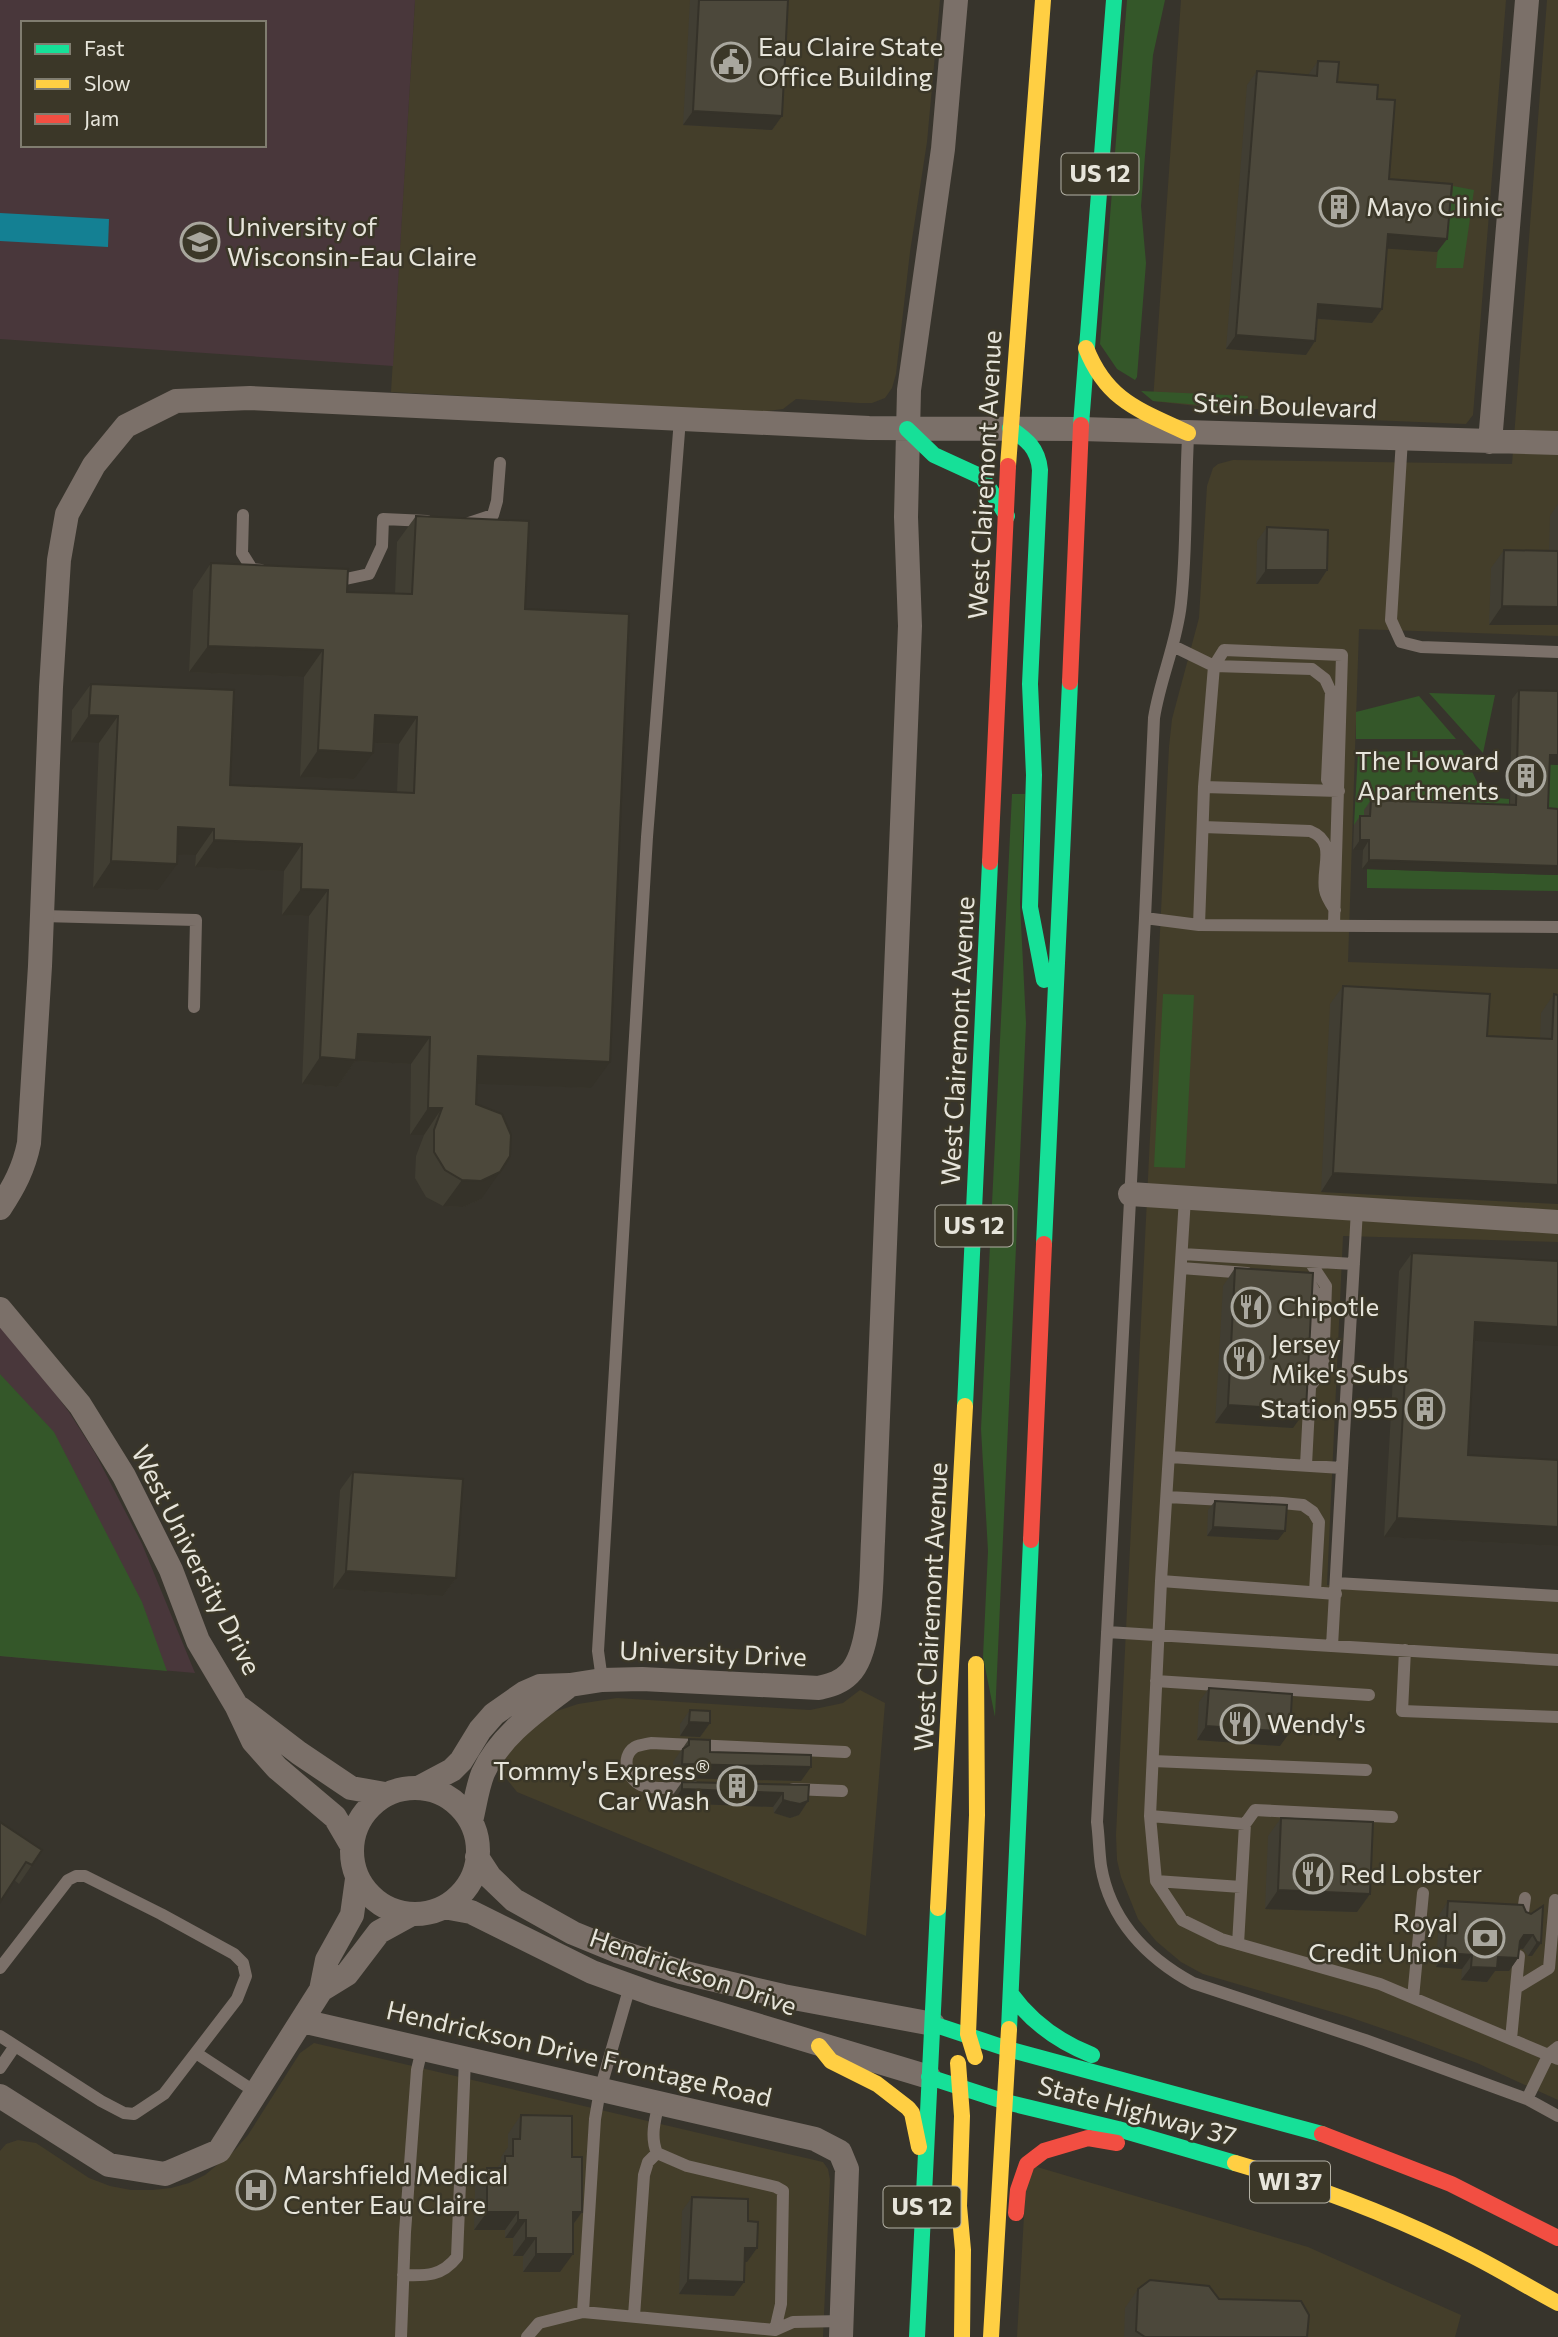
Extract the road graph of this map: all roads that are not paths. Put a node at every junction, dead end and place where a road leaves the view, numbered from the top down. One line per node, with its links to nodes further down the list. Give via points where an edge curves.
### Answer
1 (956, 0): 8 (street, via 943,149)
2 (1043, 0): 7 (main road, West Clairemont Avenue / US 12)
3 (1114, 0): 5 (main road, US 12)
4 (1527, 0): 12 (street)
5 (1086, 348): 9 (main road, US 12); 10 (main road, via 1110,389)
6 (680, 419): 8 (street, Stein Boulevard); 28 (street, Stein Boulevard, via 250,398 176,401 125,426 94,465 67,514 59,561); 64 (lane, via 646,864 599,1637)
7 (1010, 428): 8 (street, Stein Boulevard); 9 (street, Stein Boulevard); 16 (main road, West Clairemont Avenue / US 12); 34 (main road, via 1035,446 1039,457 1030,684 1034,775 1030,907)
8 (906, 429): 16 (main road, via 934,455 982,477); 64 (street, University Drive, via 910,626 866,1637 850,1673 819,1688)
9 (1081, 429): 10 (street, Stein Boulevard); 34 (main road, US 12)
10 (1188, 433): 11 (street, Stein Boulevard); 21 (lane, via 1181,604)
11 (1402, 439): 12 (street, Stein Boulevard); 22 (lane, via 1391,620 1401,642 1421,647)
12 (1490, 442): 13 (street, Stein Boulevard)
13 (1558, 443)
14 (500, 463): 18 (lane, via 493,515 474,523)
15 (243, 515): 19 (lane, via 242,552 252,569)
16 (1007, 516): 48 (main road, West Clairemont Avenue / US 12)
17 (435, 521): 20 (lane, via 383,519 382,546 369,574 341,580)
18 (461, 522)
19 (277, 572)
20 (315, 577)
21 (1173, 646): 23 (lane); 29 (lane, via 1154,718)
22 (1558, 652)
23 (1214, 666): 24 (lane); 25 (lane, via 1312,668 1325,679 1331,692 1327,780); 25 (lane, via 1224,650 1342,655)
24 (1204, 787): 25 (lane); 26 (lane)
25 (1339, 791): 27 (lane)
26 (1203, 827): 27 (lane, via 1321,835 1326,844 1325,891); 30 (lane)
27 (1335, 911): 31 (lane)
28 (41, 916): 33 (lane, via 196,920); 37 (street, Stein Boulevard, via 29,1143 25,1163)
29 (1145, 918): 30 (lane); 35 (lane)
30 (1199, 925): 31 (lane)
31 (1334, 925): 32 (lane)
32 (1558, 927)
33 (194, 1007)
34 (1055, 1030): 99 (main road, US 12)
35 (1130, 1194): 36 (street); 58 (lane)
36 (1185, 1198): 38 (street); 40 (lane)
37 (0, 1208)
38 (1356, 1210): 39 (street); 42 (lane)
39 (1558, 1222)
40 (1182, 1254): 41 (lane); 43 (lane)
41 (1310, 1262): 42 (lane); 47 (lane, via 1326,1286 1323,1370)
42 (1354, 1264): 51 (lane)
43 (1181, 1268): 44 (lane); 49 (lane)
44 (1259, 1275)
45 (1296, 1279): 47 (lane, via 1308,1280 1315,1292)
46 (0, 1309): 68 (street, West University Drive, via 80,1405 124,1476 171,1570 198,1641)
47 (1311, 1385): 50 (lane)
48 (963, 1453): 53 (main road); 102 (main road, West Clairemont Avenue / US 12)
49 (1170, 1457): 50 (lane); 52 (lane)
50 (1306, 1465): 51 (lane)
51 (1342, 1468): 55 (lane)
52 (1167, 1497): 54 (lane); 56 (lane, via 1303,1505 1319,1522)
53 (974, 1516)
54 (1161, 1581): 56 (lane); 59 (lane)
55 (1336, 1588): 56 (lane); 57 (lane); 61 (lane)
56 (1315, 1592)
57 (1558, 1596)
58 (1107, 1632): 59 (lane); 118 (lane, via 1097,1822 1109,1895 1134,1938 1171,1971 1221,1993)
59 (1159, 1635): 61 (lane); 65 (lane)
60 (977, 1642): 103 (main road, via 977,1815)
61 (1332, 1646): 62 (lane)
62 (1405, 1650): 63 (lane); 69 (lane, via 1402,1711)
63 (1558, 1660)
64 (602, 1680): 66 (street, University Drive)
65 (1156, 1681): 67 (lane); 71 (lane)
66 (570, 1685): 73 (street, University Drive, via 540,1686 508,1703 480,1730 452,1770); 80 (street, University Drive, via 524,1720 495,1753 483,1774)
67 (1369, 1695)
68 (236, 1705): 77 (street, West University Drive, via 351,1788); 82 (street, West University Drive, via 254,1741 277,1768 335,1817)
69 (1558, 1717)
70 (845, 1752): 74 (lane, via 651,1743 635,1747 627,1756 626,1768 642,1786)
71 (1153, 1761): 72 (lane); 78 (lane)
72 (1366, 1770)
73 (420, 1787): 77 (street); 80 (street, via 441,1794)
74 (711, 1788)
75 (775, 1789): 76 (lane)
76 (842, 1791)
77 (385, 1794): 82 (street, via 358,1824)
78 (1150, 1816): 81 (lane); 85 (lane)
79 (1392, 1817): 81 (lane, via 1255,1810)
80 (471, 1821): 83 (street)
81 (1245, 1824): 86 (lane)
82 (352, 1846): 84 (street)
83 (477, 1857): 90 (street, via 473,1877); 102 (street, Hendrickson Drive, via 514,1900 617,1951 681,1972 783,1996)
84 (356, 1879): 91 (street, via 371,1897); 98 (street, via 352,1915 327,1960)
85 (1156, 1881): 86 (lane); 93 (lane, via 1182,1920)
86 (1241, 1887): 93 (lane)
87 (1423, 1893): 100 (lane)
88 (1525, 1898): 92 (lane)
89 (1555, 1900): 97 (lane, via 1549,1968)
90 (444, 1907): 91 (street); 96 (street, Hendrickson Drive, via 471,1912)
91 (410, 1915): 98 (street, via 379,1932 347,1974)
92 (1522, 1919)
93 (1238, 1944): 100 (lane, via 1380,1984)
94 (1519, 1956): 97 (lane)
95 (0, 1968): 110 (lane, via 68,1880 85,1876 243,1962 246,1976 237,1998)
96 (630, 1986): 107 (street, Hendrickson Drive); 116 (lane)
97 (1516, 1988): 105 (lane)
98 (321, 1990): 101 (street)
99 (1011, 1994): 109 (main road, US 12); 123 (main road, via 1032,2019 1083,2051 1241,2099)
100 (1413, 1998): 105 (lane)
101 (302, 2021): 108 (street, Hendrickson Drive Frontage Road); 117 (street)
102 (933, 2024): 103 (main road, State Highway 37 / WI 37); 114 (main road, West Clairemont Avenue / US 12); 115 (main road, via 952,2046)
103 (968, 2034): 109 (main road, State Highway 37 / WI 37); 120 (main road, via 985,2076)
104 (0, 2036): 106 (lane)
105 (1511, 2039): 111 (lane)
106 (15, 2046): 110 (lane, via 101,2101 134,2114 164,2094); 113 (lane)
107 (819, 2046): 114 (street, Hendrickson Drive); 126 (main road, via 831,2061 877,2084 908,2108)
108 (422, 2049): 112 (street, Hendrickson Drive Frontage Road); 129 (lane)
109 (1008, 2049): 120 (main road, US 12); 123 (main road, State Highway 37 / WI 37)
110 (196, 2053): 117 (lane)
111 (1555, 2054): 118 (lane)
112 (465, 2059): 116 (street, Hendrickson Drive Frontage Road); 129 (lane, via 457,2256 446,2269 431,2276)
113 (0, 2068)
114 (929, 2077): 115 (main road, State Highway 37 / WI 37); 126 (main road, West Clairemont Avenue / US 12)
115 (959, 2086): 120 (main road, State Highway 37 / WI 37); 138 (main road)
116 (600, 2090): 121 (street, Hendrickson Drive Frontage Road); 131 (lane, via 592,2145)
117 (257, 2092): 119 (street, via 219,2151 165,2174 108,2165)
118 (1527, 2099): 122 (lane)
119 (2, 2102)
120 (1006, 2102): 125 (main road, State Highway 37 / WI 37); 139 (main road, US 12)
121 (659, 2103): 124 (lane, via 653,2126); 133 (street, Hendrickson Drive Frontage Road, via 815,2139 840,2152 847,2169)
122 (1558, 2116)
123 (1263, 2118): 128 (main road, State Highway 37 / WI 37, via 1395,2161)
124 (657, 2153): 132 (lane, via 648,2162 645,2175); 134 (lane, via 687,2166 783,2191)
125 (1218, 2159): 127 (main road, via 1088,2138 1044,2151 1027,2164 1018,2190); 130 (main road, State Highway 37 / WI 37, via 1415,2228)
126 (923, 2171): 137 (main road, West Clairemont Avenue / US 12)
127 (1015, 2230)
128 (1558, 2238)
129 (403, 2275): 135 (lane)
130 (1558, 2303)
131 (583, 2312): 132 (lane); 136 (lane, via 540,2323)
132 (634, 2316): 134 (lane)
133 (841, 2329): 134 (lane, via 793,2322)
134 (778, 2333)
135 (401, 2337)
136 (527, 2337)
137 (917, 2337)
138 (962, 2337)
139 (991, 2337)

